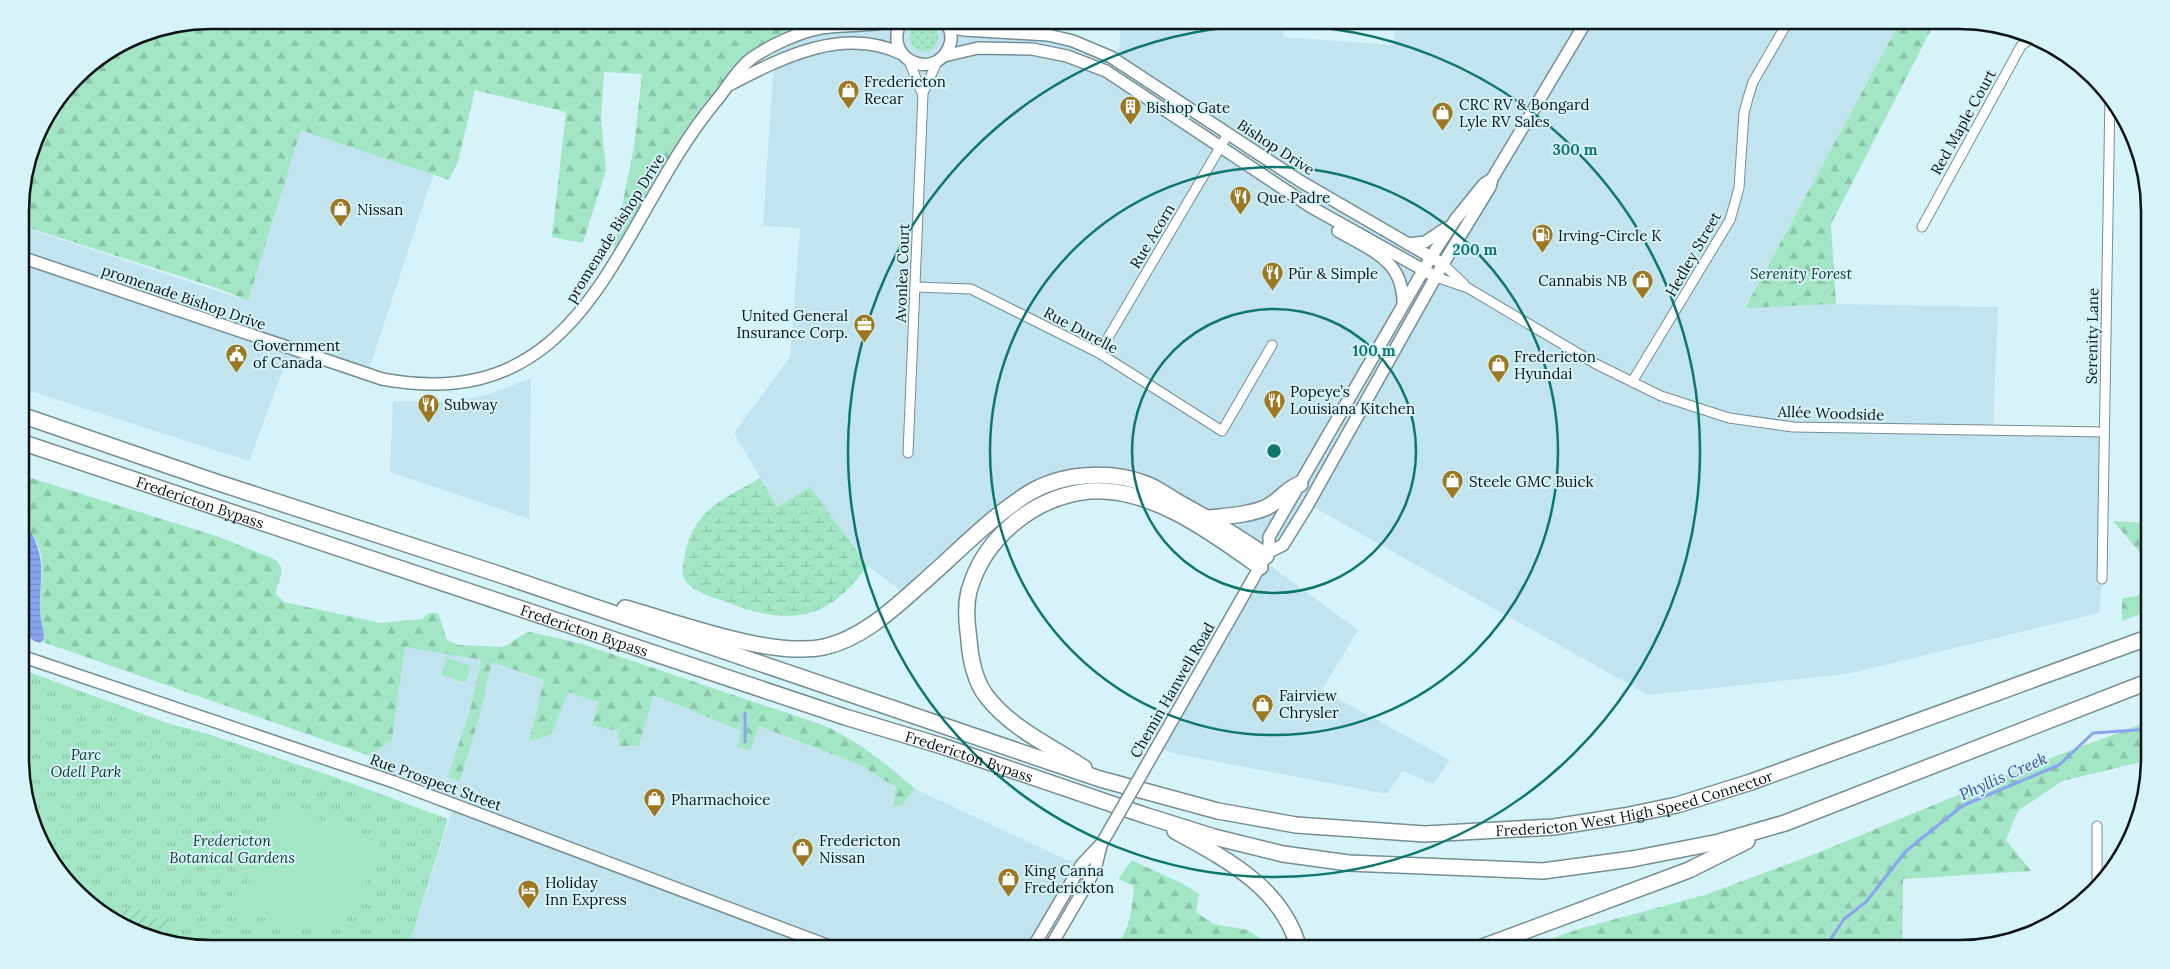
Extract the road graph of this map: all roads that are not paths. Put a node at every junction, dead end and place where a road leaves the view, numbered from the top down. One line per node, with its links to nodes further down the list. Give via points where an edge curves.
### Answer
1 (818, 29): 10 (main road, via 752,58 738,71)
2 (898, 29): 8 (main road, via 896,37)
3 (949, 29): 9 (main road, via 951,42)
4 (962, 29): 13 (main road, Bishop Drive, via 1048,35 1094,49 1112,57)
5 (1582, 29): 15 (main road, Chemin Hanwell Road)
6 (1784, 29): 30 (street, Hedley Street, via 1753,82 1748,98 1739,188 1730,220)
7 (2026, 42): 18 (street, Red Maple Court, via 2020,46)
8 (906, 57): 9 (main road, Bishop Drive, via 928,64); 10 (main road, via 884,46 827,45 785,57); 11 (street, Avonlea Court)
9 (940, 59): 11 (street, Avonlea Court); 14 (main road, Bishop Drive, via 965,50 993,48 1032,49 1067,56 1121,79)
10 (730, 85): 21 (main road, promenade Bishop Drive, via 687,140 595,294 563,332 526,359 484,377 433,384 406,384 382,379)
11 (922, 93): 25 (street, Avonlea Court)
12 (2110, 108): 32 (street, Serenity Lane)
13 (1228, 134): 14 (street, Rue Acorn); 19 (main road, Bishop Drive, via 1300,181)
14 (1220, 148): 16 (main road, Bishop Drive); 29 (street, Rue Acorn)
15 (1492, 180): 17 (main road, Chemin Hanwell Road, via 1484,184); 22 (main road, Chemin Hanwell Road)
16 (1311, 207): 23 (main road, Bishop Drive); 27 (main road, via 1328,225 1386,259 1394,268 1403,290)
17 (1455, 220): 19 (main road, via 1431,239); 20 (main road, Chemin Hanwell Road)
18 (1922, 227)
19 (1408, 244): 20 (main road, Bishop Drive)
20 (1431, 257): 22 (main road, Bishop Drive); 23 (main road, Chemin Hanwell Road)
21 (29, 260)
22 (1443, 264): 24 (main road, Chemin Hanwell Road); 26 (street)
23 (1424, 270): 24 (main road, Bishop Drive); 27 (main road, Chemin Hanwell Road)
24 (1436, 276): 26 (street); 37 (main road, Chemin Hanwell Road, via 1306,508 1283,545)
25 (915, 287): 29 (street, Rue Durelle, via 971,288); 34 (street, Avonlea Court)
26 (1468, 288): 30 (street, Allée Woodside, via 1581,356)
27 (1403, 307): 35 (main road, Chemin Hanwell Road)
28 (1272, 345): 29 (street, Rue Durelle, via 1222,431)
29 (1099, 353)
30 (1632, 382): 32 (street, Allée Woodside, via 1661,396 1730,418 1794,427)
31 (29, 418): 38 (highway, Fredericton Bypass)
32 (2104, 432): 39 (street, Serenity Lane)
33 (29, 445): 44 (highway, Fredericton Bypass)
34 (908, 453)
35 (1300, 484): 36 (highway, via 1292,486 1266,507); 37 (main road, Chemin Hanwell Road, via 1270,537)
36 (1208, 518): 37 (highway); 38 (highway, via 1147,484 1116,476 1052,482 1007,508 908,596 865,629 824,646 782,649 765,646)
37 (1265, 558): 43 (highway, via 1226,543 1165,508 1116,493 1091,491 1043,503 1003,532 976,570 969,592 970,652 976,674 986,696 1005,715 1028,734); 47 (main road, Chemin Hanwell Road, bridge)
38 (498, 574): 43 (highway, Fredericton Bypass)
39 (2102, 579)
40 (2141, 640): 43 (highway, Fredericton West High Speed Connector, via 1751,782 1677,805 1554,827 1425,834 1316,827 1218,811)
41 (29, 659): 49 (main road, Rue Prospect Street, via 394,782)
42 (2141, 684): 45 (highway)
43 (1100, 779)
44 (1147, 816): 45 (highway, via 1214,837 1302,856 1407,867 1543,871 1719,842); 52 (highway, via 1238,867 1263,888 1282,911)
45 (1785, 822): 53 (highway, via 1689,870)
46 (2097, 826): 48 (street)
47 (1102, 843): 50 (main road, Chemin Hanwell Road, via 1082,864); 51 (main road, Chemin Hanwell Road, via 1096,870)
48 (2097, 877)
49 (812, 940)
50 (1037, 940)
51 (1054, 940)
52 (1297, 940)
53 (1501, 940)

